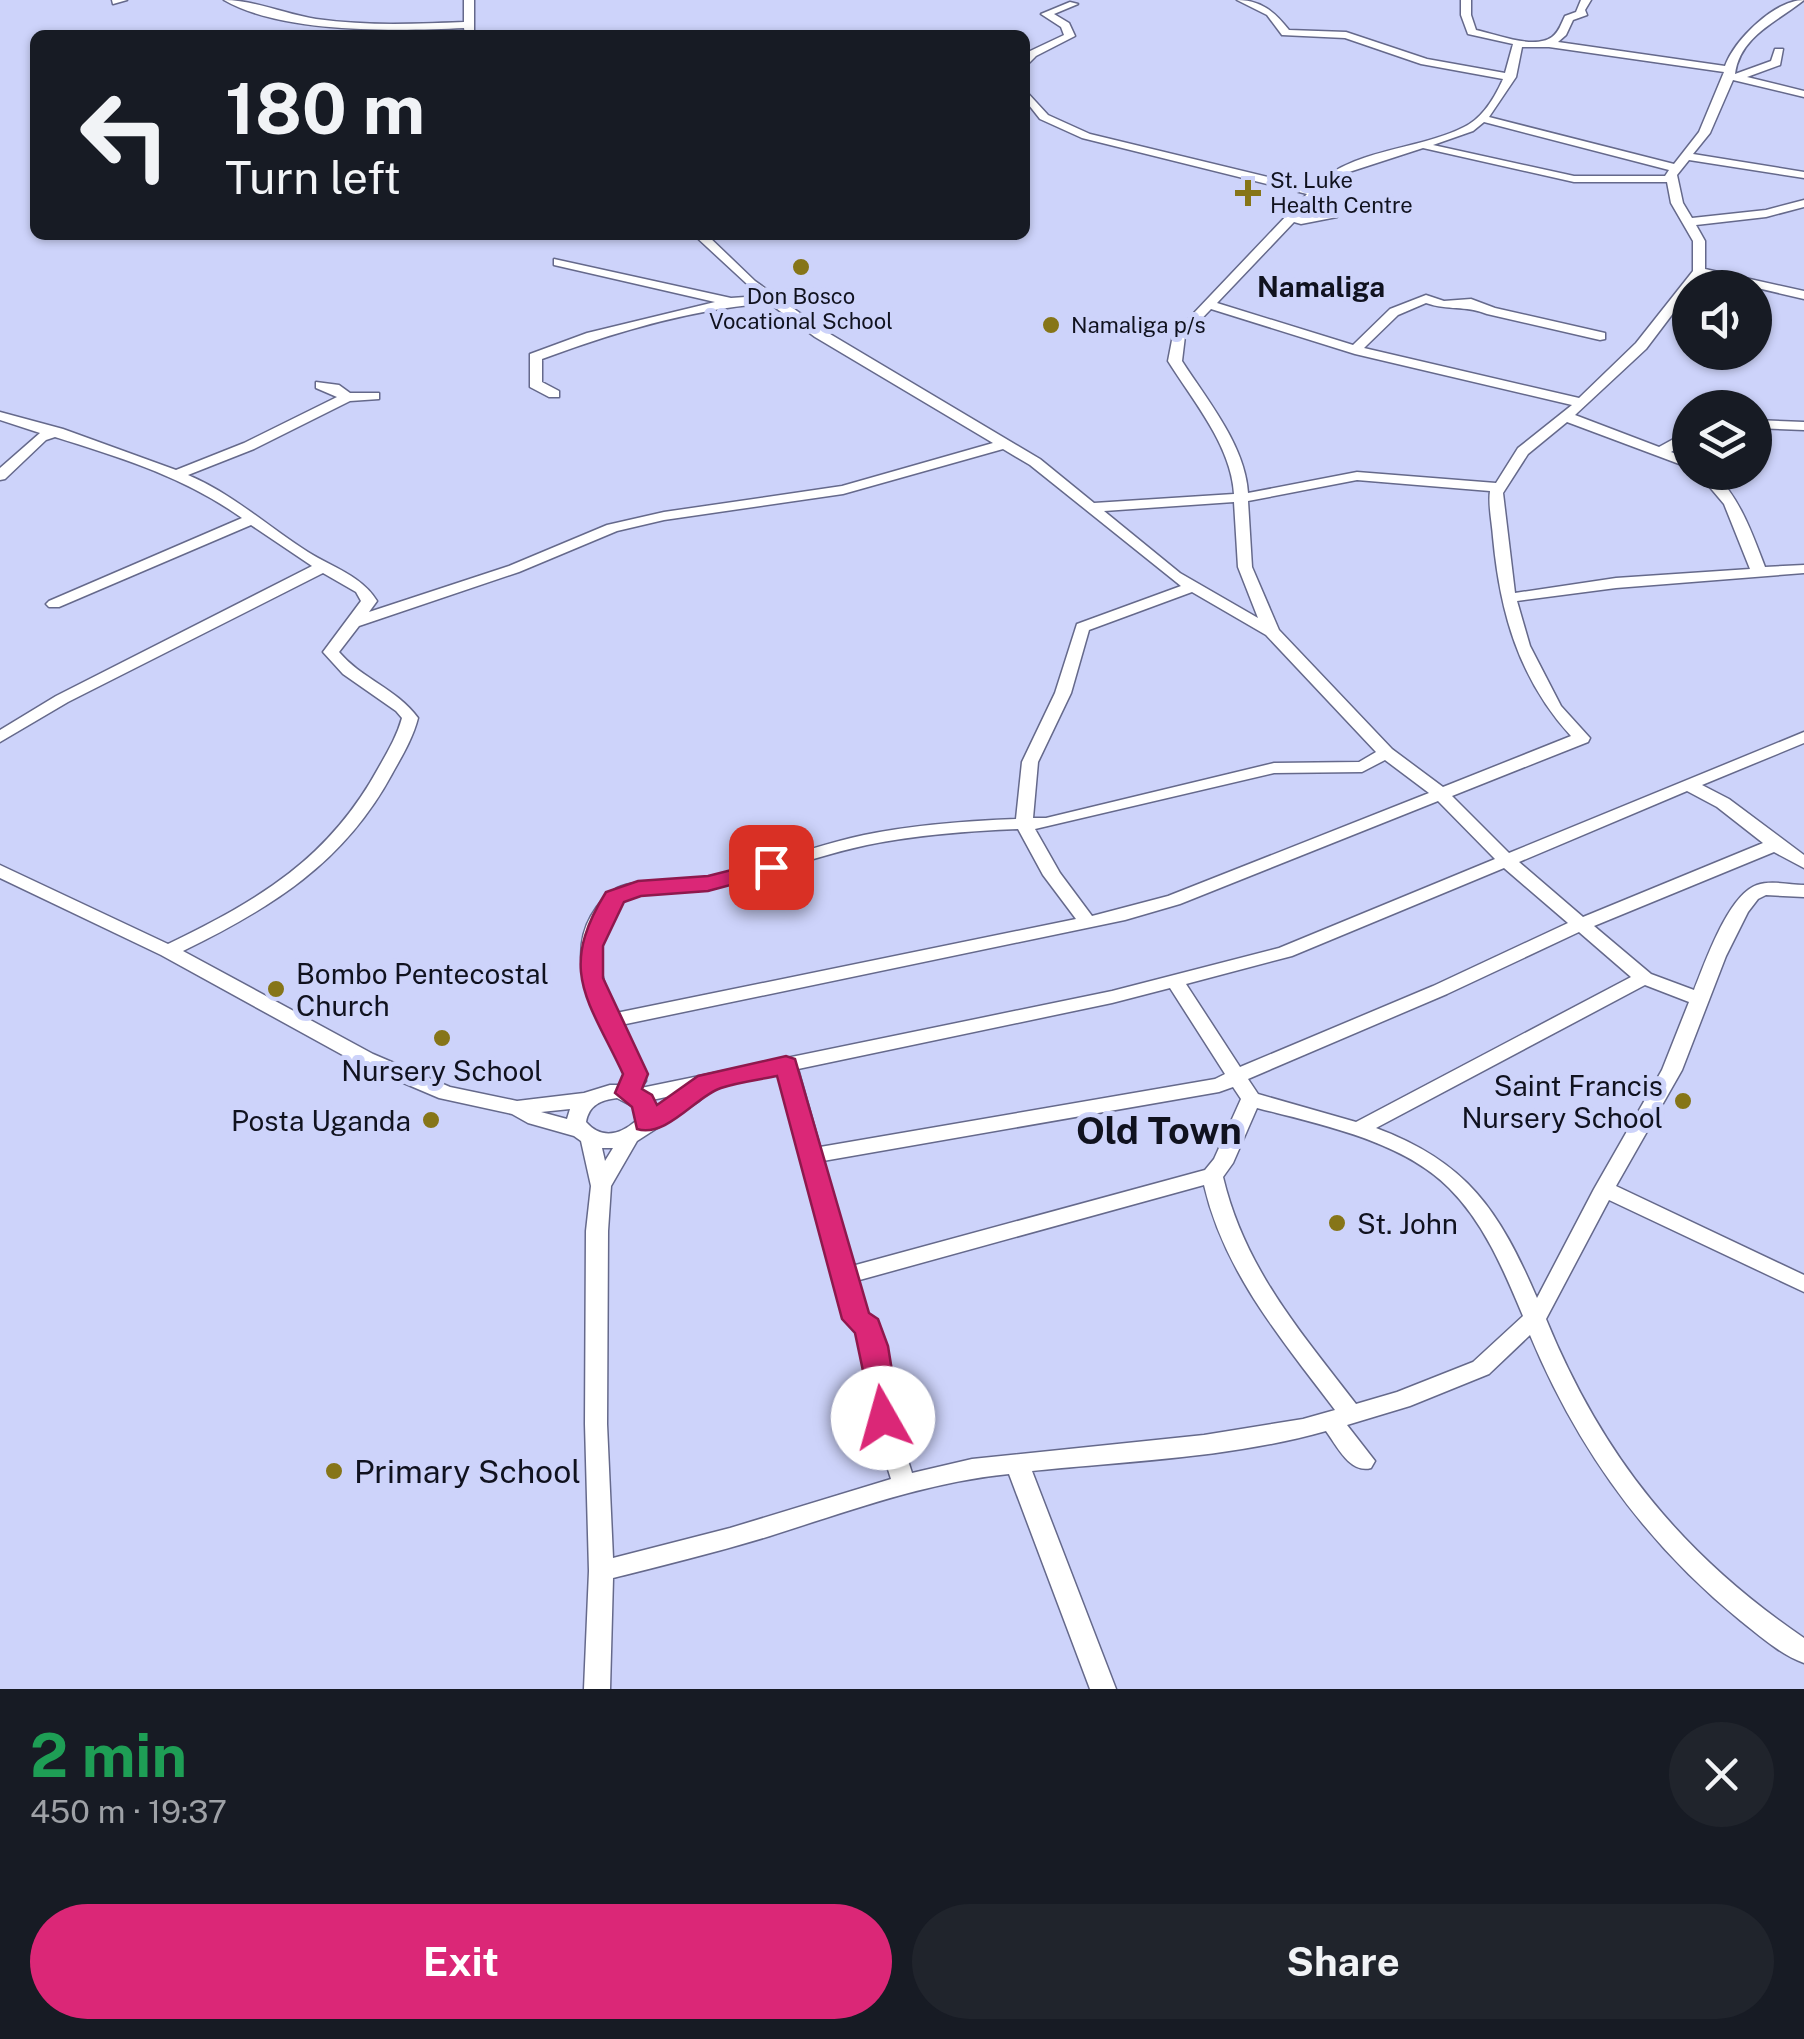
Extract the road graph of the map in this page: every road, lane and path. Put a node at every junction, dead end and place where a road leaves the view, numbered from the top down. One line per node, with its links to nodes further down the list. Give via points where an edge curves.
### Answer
1 (229, 0): 8 (street, via 314,24)
2 (469, 0): 8 (street)
3 (1242, 0): 14 (street, via 1271,12 1286,33 1346,35 1411,59)
4 (1466, 0): 9 (street, via 1472,32)
5 (1586, 0): 10 (street, via 1583,13 1570,18)
6 (1799, 0): 13 (street, via 1758,27)
7 (1073, 4): 12 (street, via 1046,14 1070,36)
8 (469, 30)
9 (1516, 38): 10 (street); 14 (street)
10 (1549, 44): 13 (street)
11 (1779, 51): 13 (street, via 1776,63)
12 (1030, 57)
13 (1731, 74): 15 (street); 19 (street, via 1704,133)
14 (1511, 77): 17 (street)
15 (1804, 94)
16 (1030, 102): 21 (street, via 1036,112 1074,132)
17 (1484, 120): 18 (street); 19 (street)
18 (1422, 146): 19 (street, via 1574,180); 21 (street, via 1342,171)
19 (1678, 168): 20 (street); 25 (street, via 1678,203)
20 (1804, 175)
21 (1312, 191): 24 (street)
22 (1804, 203): 25 (street)
23 (1333, 215): 24 (street)
24 (1290, 216): 33 (street)
25 (1691, 222): 28 (street, via 1702,255)
26 (705, 240): 31 (street)
27 (558, 262): 32 (street)
28 (1699, 270)
29 (1772, 287): 30 (street)
30 (1804, 294)
31 (770, 299): 32 (street); 47 (street)
32 (731, 302): 38 (street, via 535,357 535,384)
33 (1210, 305): 36 (street); 55 (street, via 1178,334 1174,352 1222,433)
34 (1672, 306): 41 (street)
35 (1600, 336): 36 (street, via 1472,303 1426,300 1394,312)
36 (1356, 349): 41 (street)
37 (321, 385): 40 (street)
38 (554, 394)
39 (374, 396): 40 (street)
40 (346, 397): 51 (street)
41 (1583, 402): 43 (street)
42 (0, 416): 46 (street)
43 (1567, 417): 49 (street); 53 (street, via 1524,451)
44 (1772, 425): 45 (street)
45 (1804, 426)
46 (58, 432): 51 (street); 52 (street, via 40,437)
47 (1001, 445): 56 (street, via 1036,462); 64 (street, via 830,492 612,528 514,570)
48 (1672, 445): 49 (street)
49 (1662, 451): 50 (street)
50 (1672, 456)
51 (176, 475): 57 (street)
52 (0, 476)
53 (1498, 487): 55 (street, via 1357,476); 62 (street, via 1494,505)
54 (1723, 490): 60 (street)
55 (1241, 497): 56 (street); 65 (street, via 1245,566)
56 (1095, 507): 61 (street)
57 (252, 518): 58 (street); 63 (street)
58 (324, 566): 64 (street, via 367,594); 67 (street)
59 (1804, 569): 60 (street)
60 (1758, 570): 62 (street)
61 (1194, 586): 65 (street); 71 (street, via 1082,627 1063,693 1030,762)
62 (1510, 598): 70 (street, via 1530,666 1554,708 1582,738)
63 (54, 604)
64 (359, 621): 79 (street, via 331,652 404,709 410,718 406,734 356,819 302,873)
65 (1272, 632): 68 (street)
66 (1804, 736): 69 (street)
67 (0, 737)
68 (1386, 753): 70 (street); 71 (street, via 1362,767 1274,768)
69 (1686, 784): 72 (street, via 1723,802); 73 (street)
70 (1441, 794): 73 (street); 77 (street, via 1174,900)
71 (1024, 824): 77 (street); 83 (street, via 865,840 708,884 625,891 607,907 591,946 590,978)
72 (1775, 844): 74 (street); 78 (street)
73 (1506, 859): 78 (street); 81 (street, via 1285,952)
74 (1804, 863)
75 (0, 871): 79 (street)
76 (1804, 891): 82 (street, via 1780,887 1752,895)
77 (1088, 923): 83 (street)
78 (1583, 924): 80 (street); 85 (street)
79 (168, 951): 90 (street, via 366,1059 446,1093)
80 (1644, 978): 82 (street); 92 (street)
81 (1176, 983): 84 (street); 85 (street)
82 (1701, 1000): 97 (street, via 1672,1070)
83 (610, 1021): 87 (street, via 635,1074)
84 (786, 1065): 86 (street); 94 (street)
85 (1240, 1078): 89 (street); 94 (street)
86 (708, 1082): 87 (street); 91 (street)
87 (632, 1094): 88 (street, via 606,1092); 91 (street, via 647,1108)
88 (587, 1100): 90 (street); 93 (street, via 576,1114)
89 (1251, 1100): 92 (street); 95 (street)
90 (516, 1108): 93 (street)
91 (638, 1130): 93 (street, via 616,1141); 96 (street)
92 (1356, 1130): 100 (street, via 1452,1178 1484,1218)
93 (585, 1134): 96 (street)
94 (812, 1156): 98 (street)
95 (1212, 1175): 98 (street); 101 (street, via 1238,1256)
96 (601, 1186): 105 (street)
97 (1604, 1190): 99 (street); 100 (street)
98 (846, 1276): 104 (street, via 856,1319 868,1327 878,1371 873,1386)
99 (1804, 1284)
100 (1536, 1317): 101 (street, via 1480,1368); 106 (street, via 1578,1410 1640,1511 1721,1592)
101 (1342, 1418): 102 (street); 103 (street, via 1243,1439)
102 (1363, 1460)
103 (1018, 1463): 104 (street); 108 (street)
104 (904, 1484): 105 (street)
105 (600, 1571): 107 (street)
106 (1804, 1652)
107 (597, 1689)
108 (1103, 1689)

